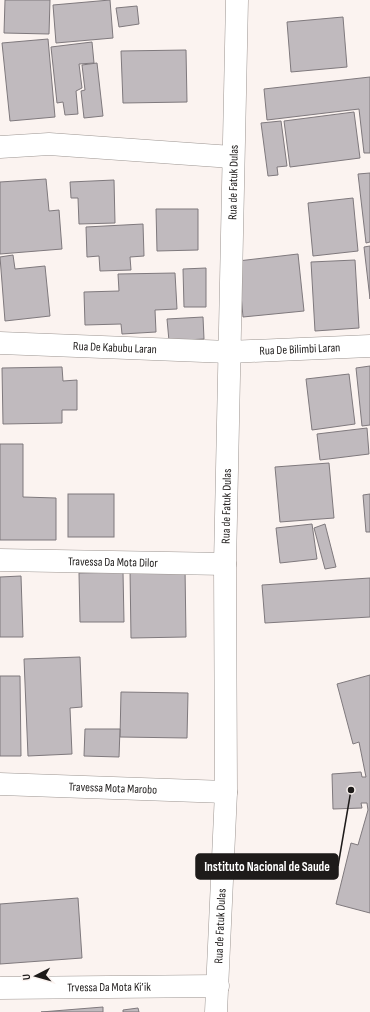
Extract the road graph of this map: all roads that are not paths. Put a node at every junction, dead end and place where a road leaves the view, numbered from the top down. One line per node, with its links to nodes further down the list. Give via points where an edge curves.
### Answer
1 (236, 0): 3 (street, Rua de Fatuk Dulas)
2 (0, 147): 3 (street, via 48,144)
3 (232, 157): 6 (street, Rua de Fatuk Dulas)
4 (0, 343): 6 (street, Rua De Kabubu Laran)
5 (370, 346): 6 (street, Rua De Bilimbi Laran)
6 (229, 352): 8 (street, Rua de Fatuk Dulas)
7 (0, 560): 8 (street, Travessa Da Mota Dilor)
8 (225, 564): 10 (street, Rua de Fatuk Dulas)
9 (0, 784): 10 (street, Travessa Mota Marobo)
10 (226, 792): 11 (street, Rua de Fatuk Dulas)
11 (218, 986): 12 (street, Trvessa Da Mota Ki’ik); 13 (street, Rua de Fatuk Dulas)
12 (0, 988)
13 (216, 1012)

